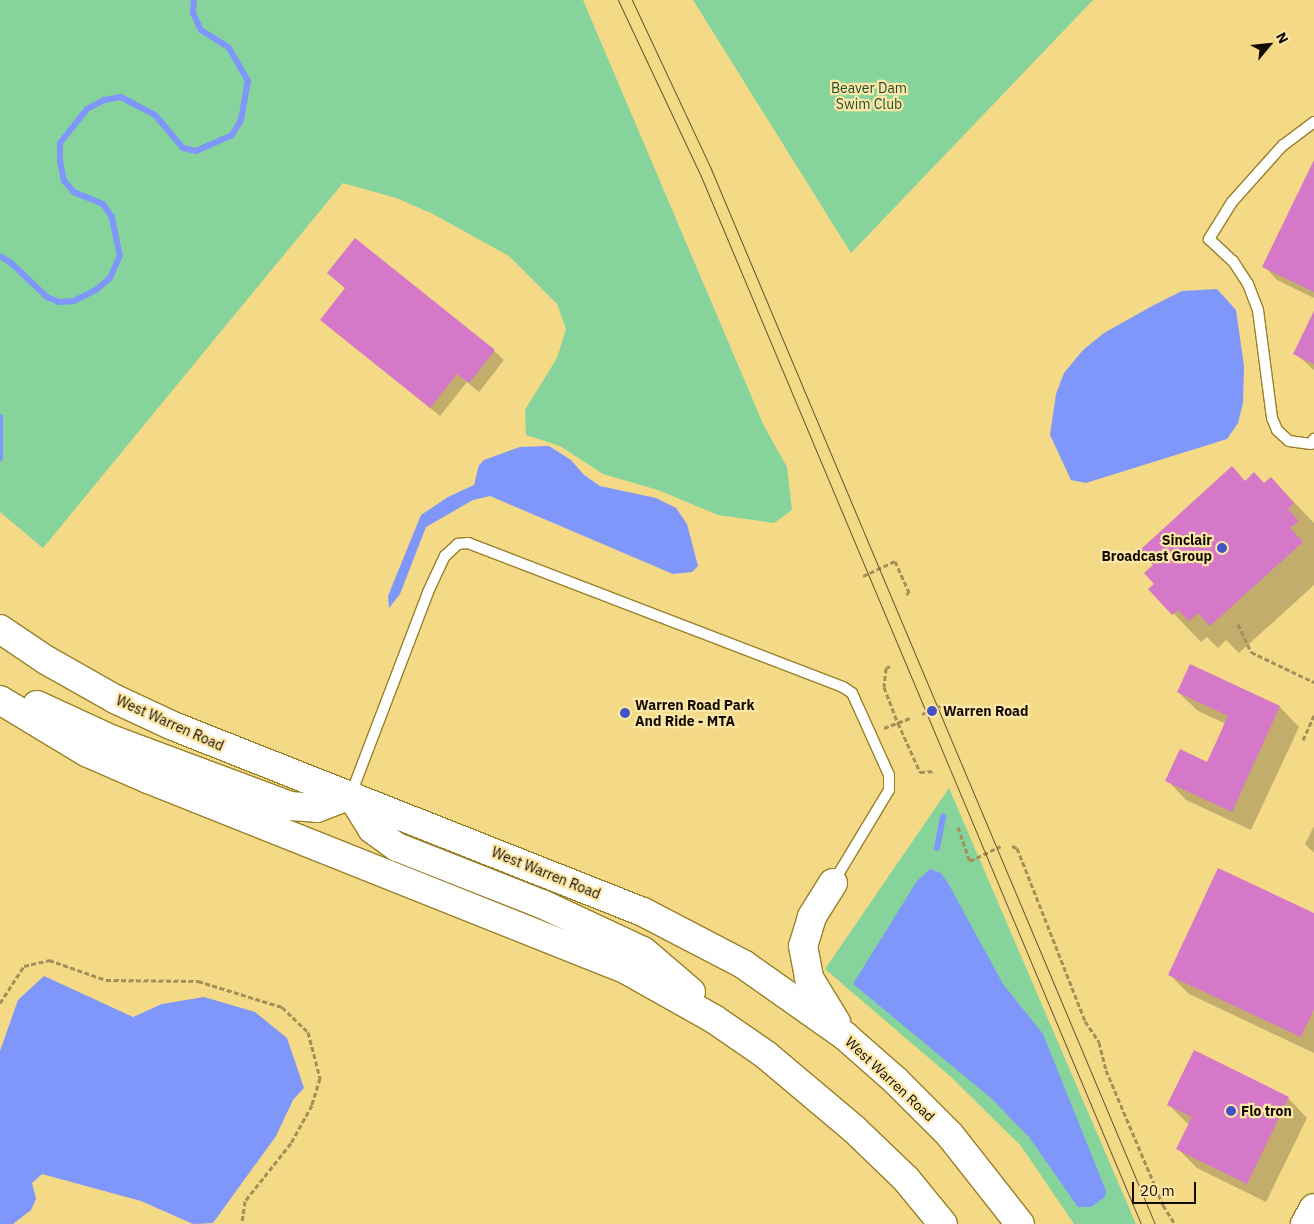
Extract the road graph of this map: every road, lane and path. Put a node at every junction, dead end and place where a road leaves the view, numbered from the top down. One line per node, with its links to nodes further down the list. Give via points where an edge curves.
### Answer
1 (1314, 122): 2 (lane, via 1283,145 1232,202 1209,239 1233,261 1248,284 1258,310 1272,418 1277,430 1289,441)
2 (1313, 443)
3 (863, 576): 4 (path, via 895,561 909,593)
4 (906, 594)
5 (1238, 624): 8 (path, via 1251,652)
6 (0, 629): 18 (main road, West Warren Road, via 46,660 115,699 173,726)
7 (890, 666): 15 (path, via 886,668 884,687)
8 (1314, 682)
9 (0, 689): 18 (main road, via 111,739 290,806 317,808)
10 (0, 700): 25 (main road, via 88,753 148,779 625,969 714,1019)
11 (942, 705): 12 (path)
12 (922, 714)
13 (1314, 715): 16 (path)
14 (912, 718): 15 (path)
15 (898, 723): 17 (path, via 920,772)
16 (1302, 740)
17 (935, 770)
18 (350, 795): 22 (lane, via 428,592 445,556 458,544 468,543 852,693 889,775 889,790); 24 (main road, West Warren Road, via 676,927 743,964); 25 (main road, via 372,829 397,847 542,904 643,952)
19 (958, 827): 20 (path, via 970,861)
20 (1001, 846)
21 (1012, 846): 30 (path, via 1017,848 1085,1021 1099,1042 1106,1070 1164,1206)
22 (832, 884): 24 (main road, via 812,917 803,946 809,978)
23 (0, 1003): 27 (path, via 24,966 49,960 106,980 198,981 282,1007 308,1032 320,1078 312,1105 291,1143 245,1201)
24 (845, 1036): 29 (main road, West Warren Road, via 895,1080 950,1136)
25 (766, 1055): 28 (main road, via 854,1129 906,1179)
26 (1314, 1208): 31 (main road)
27 (242, 1223)
28 (943, 1224)
29 (1020, 1224)
30 (1175, 1224)
31 (1305, 1224)

